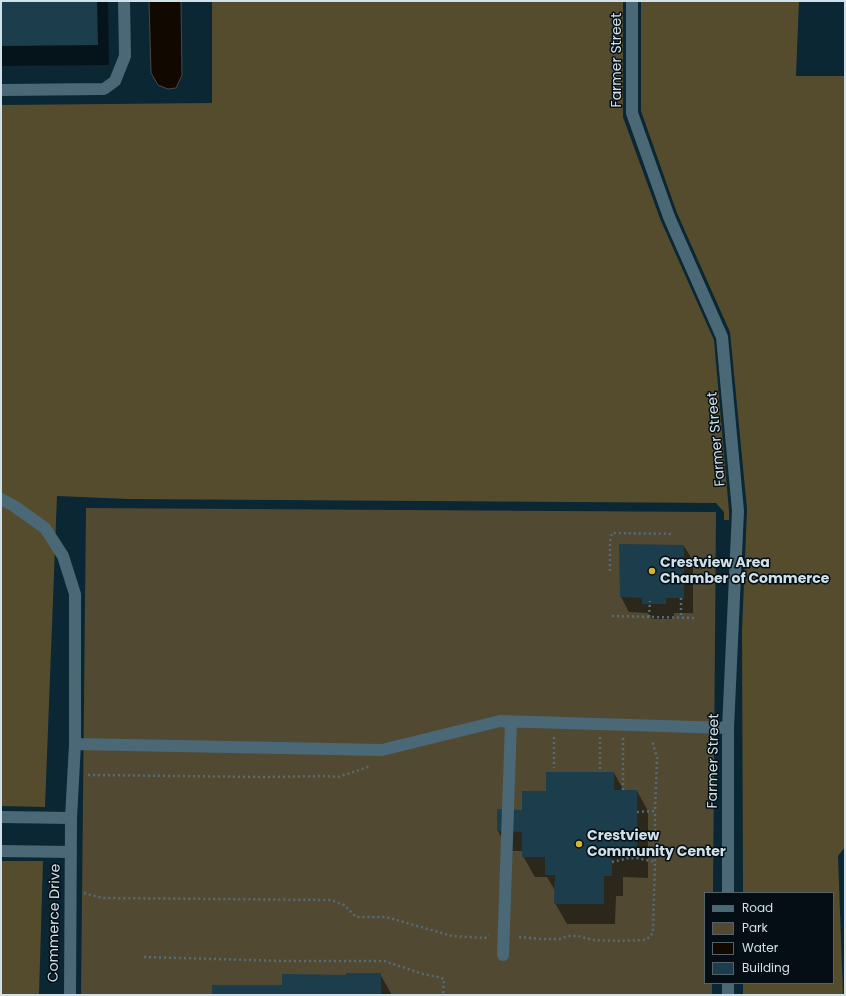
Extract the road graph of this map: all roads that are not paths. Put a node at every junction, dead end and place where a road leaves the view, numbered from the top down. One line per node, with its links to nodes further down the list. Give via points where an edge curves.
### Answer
1 (124, 1): 3 (street, via 125,56 115,81 104,90)
2 (632, 1): 6 (street, Farmer Street, via 632,113 669,217 722,337 738,510)
3 (1, 90)
4 (1, 499): 7 (street, Commerce Drive, via 45,528 63,556 75,594)
5 (511, 722): 6 (street); 7 (street, via 500,721 382,750); 13 (street)
6 (728, 728): 12 (street, Farmer Street)
7 (75, 744): 9 (street, Commerce Drive)
8 (1, 817): 9 (street)
9 (71, 818): 11 (street, Commerce Drive)
10 (1, 851): 11 (street, Commerce Drive)
11 (71, 852): 15 (street, Commerce Drive)
12 (728, 892)
13 (503, 955)
14 (728, 984): 16 (street)
15 (70, 995)
16 (728, 995)

